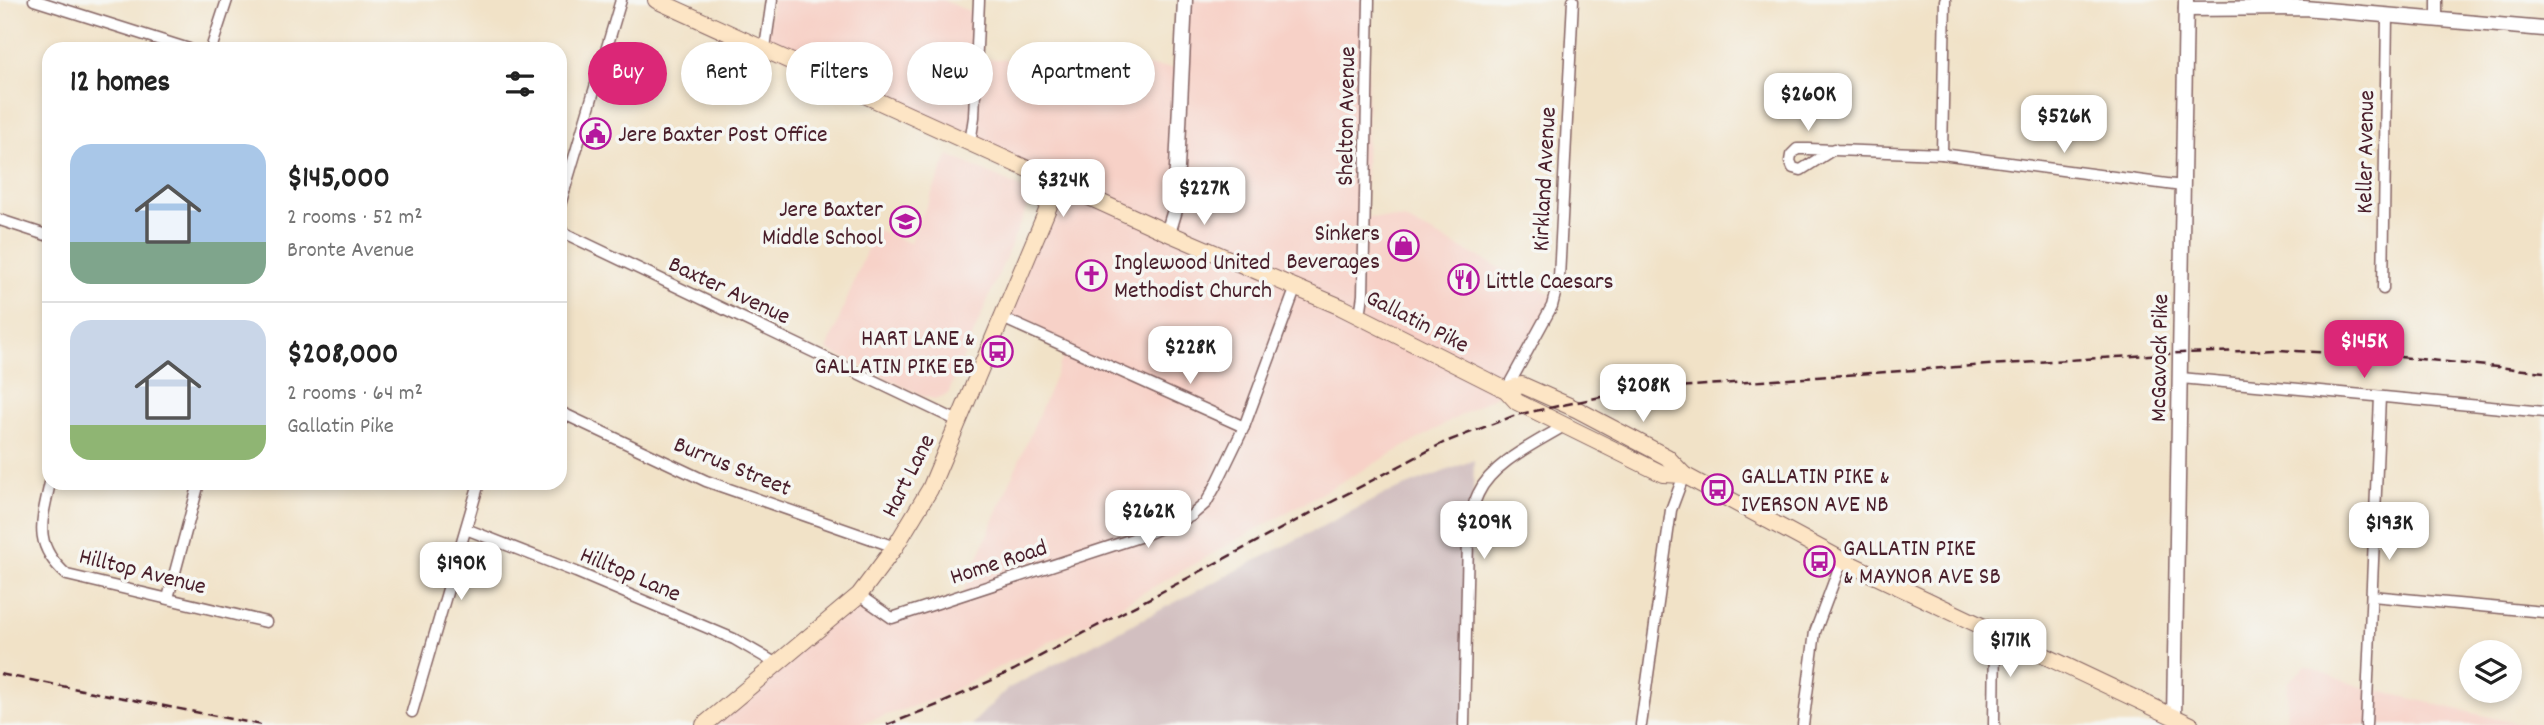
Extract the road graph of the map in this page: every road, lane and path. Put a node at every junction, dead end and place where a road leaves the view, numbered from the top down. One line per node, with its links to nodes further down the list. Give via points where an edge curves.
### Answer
1 (34, 0): 16 (street)
2 (227, 0): 17 (street)
3 (621, 0): 24 (street)
4 (656, 0): 18 (main road, Gallatin Pike)
5 (772, 0): 19 (street)
6 (979, 0): 21 (street)
7 (1185, 0): 28 (street, via 1175,210)
8 (1369, 0): 33 (street, Shelton Avenue)
9 (1573, 0): 36 (street, Kirkland Avenue, via 1559,278 1552,306)
10 (1945, 0): 23 (street)
11 (2438, 0): 14 (street)
12 (2186, 4): 13 (street); 26 (street, McGavock Pike)
13 (2387, 16): 14 (street); 32 (street, Keller Avenue)
14 (2437, 19): 15 (street)
15 (2544, 29)
16 (167, 42)
17 (213, 42)
18 (751, 42)
19 (766, 42)
20 (772, 51): 21 (main road, Gallatin Pike)
21 (970, 143): 25 (main road, Gallatin Pike)
22 (1834, 149): 23 (street)
23 (1942, 154): 26 (street)
24 (567, 181)
25 (1059, 182): 28 (main road, Gallatin Pike); 34 (main road, Hart Lane)
26 (2182, 186): 35 (street, McGavock Pike)
27 (0, 220): 29 (street)
28 (1168, 233): 31 (main road, Gallatin Pike)
29 (42, 234)
30 (567, 235): 40 (street, Baxter Avenue)
31 (1296, 287): 33 (main road, Gallatin Pike); 42 (street, Home Road)
32 (2384, 289)
33 (1360, 316): 36 (main road, Gallatin Pike)
34 (1000, 317): 40 (main road, Hart Lane); 42 (street)
35 (2181, 378): 37 (street); 58 (street, McGavock Pike)
36 (1506, 390): 41 (main road, Gallatin Pike, via 1517,402); 43 (main road, Gallatin Pike, via 1522,385 1576,409 1667,457)
37 (2380, 397): 38 (street); 51 (street)
38 (2544, 412)
39 (567, 415): 48 (street, Burrus Street, via 706,481)
40 (958, 421): 48 (main road, Hart Lane, via 930,489)
41 (1564, 426): 43 (main road, Gallatin Pike, via 1663,474); 60 (street, via 1507,460 1479,491 1471,511)
42 (1244, 427): 50 (street, Home Road, via 1206,503 1191,516 892,618)
43 (1684, 475): 49 (main road, Gallatin Pike); 61 (street, via 1671,510)
44 (48, 490): 52 (street, Hilltop Avenue, via 42,518 51,561 67,575)
45 (197, 490): 52 (street)
46 (477, 490): 47 (street)
47 (466, 529): 56 (street, Hilltop Lane, via 734,639); 57 (street)
48 (895, 547): 50 (main road, Hart Lane)
49 (1842, 560): 55 (main road, Gallatin Pike); 62 (street, via 1815,632)
50 (859, 595): 56 (main road, Hart Lane)
51 (2372, 596): 53 (street); 65 (street)
52 (168, 598): 54 (street, Hilltop Avenue)
53 (2544, 612)
54 (266, 622)
55 (1995, 632): 58 (main road, Gallatin Pike); 63 (street)
56 (777, 664): 59 (main road, Hart Lane)
57 (412, 712)
58 (2174, 721): 64 (main road, Gallatin Pike)
59 (704, 725)
60 (1464, 725)
61 (1641, 725)
62 (1803, 725)
63 (1994, 725)
64 (2191, 725)
65 (2366, 725)

